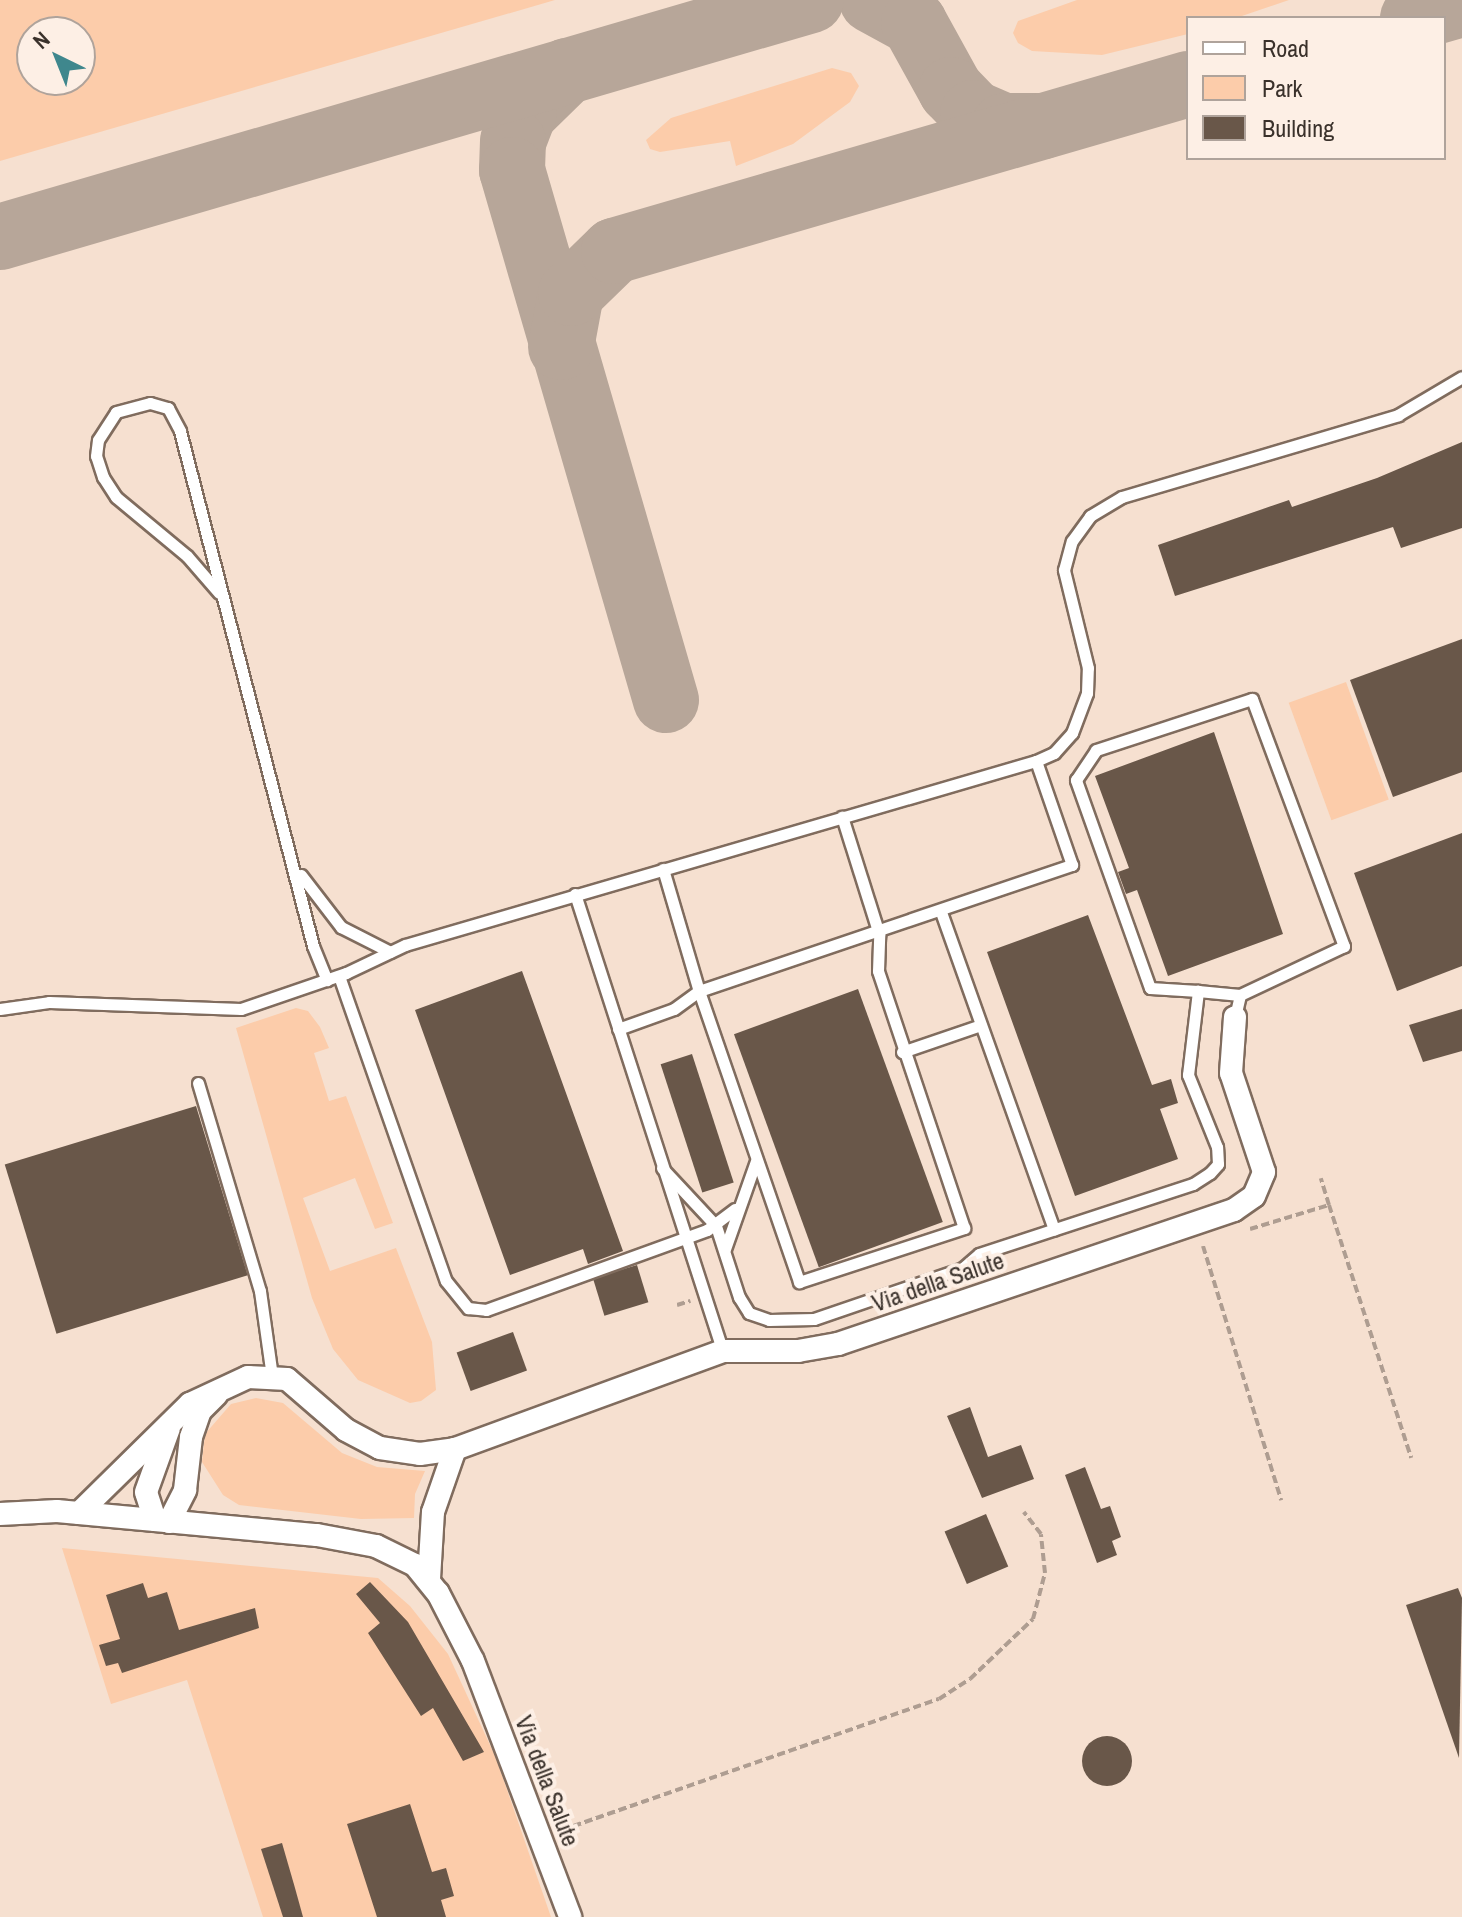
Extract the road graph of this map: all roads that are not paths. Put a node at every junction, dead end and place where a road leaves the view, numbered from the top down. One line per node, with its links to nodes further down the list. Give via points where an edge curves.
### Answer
1 (1462, 377): 3 (lane, via 1398,415 1122,497 1090,516 1072,541 1064,570 1088,668 1087,693 1072,733 1054,753)
2 (219, 593): 2 (lane, via 180,431 168,408 150,403 116,412 98,440 96,456 103,477 116,497 187,556); 5 (lane)
3 (1036, 761): 4 (lane); 8 (lane, via 1072,865)
4 (842, 817): 6 (lane); 9 (lane)
5 (292, 852): 10 (lane, via 318,903 341,927); 11 (lane, via 313,946)
6 (663, 869): 7 (lane); 12 (lane)
7 (575, 894): 10 (lane); 17 (lane)
8 (941, 912): 9 (lane); 16 (lane)
9 (879, 934): 12 (lane); 18 (lane, via 878,971)
10 (390, 952): 11 (lane)
11 (333, 978): 15 (lane, via 241,1009 49,1002); 25 (lane, via 446,1281 468,1308 486,1310)
12 (699, 991): 17 (lane, via 674,1009); 20 (lane)
13 (1198, 991): 14 (lane); 14 (lane, via 1150,988 1076,780 1096,750 1252,699 1344,946); 24 (lane, via 1188,1075 1217,1147 1218,1164 1193,1184)
14 (1238, 1006): 27 (street, Via della Salute, via 1231,1073 1264,1172 1254,1196 1234,1210 838,1344 798,1351)
15 (0, 1009)
16 (981, 1025): 18 (lane); 24 (lane)
17 (618, 1029): 21 (lane)
18 (902, 1052): 20 (lane, via 964,1228 799,1282)
19 (198, 1083): 28 (lane, via 260,1291)
20 (756, 1161): 22 (lane)
21 (662, 1168): 23 (lane); 25 (lane)
22 (735, 1209): 23 (lane); 26 (lane)
23 (716, 1226): 25 (lane); 26 (lane)
24 (1054, 1229): 26 (lane, via 979,1254 963,1268 814,1319 769,1320 749,1313)
25 (685, 1238): 27 (lane)
26 (724, 1253)
27 (723, 1351): 31 (street, Via della Salute)
28 (272, 1376): 29 (street); 31 (street, Via della Salute, via 287,1379 346,1430 380,1448 420,1454)
29 (233, 1382): 30 (street, via 190,1404); 34 (street, via 200,1411 185,1490)
30 (169, 1427): 32 (street); 34 (street, via 146,1492)
31 (455, 1449): 35 (street, via 433,1512)
32 (79, 1513): 33 (street, Via della Salute); 34 (street, Via della Salute)
33 (0, 1514)
34 (162, 1521): 35 (street, Via della Salute, via 367,1544 394,1553)
35 (429, 1579): 36 (street, Via della Salute, via 473,1661)
36 (570, 1917)

